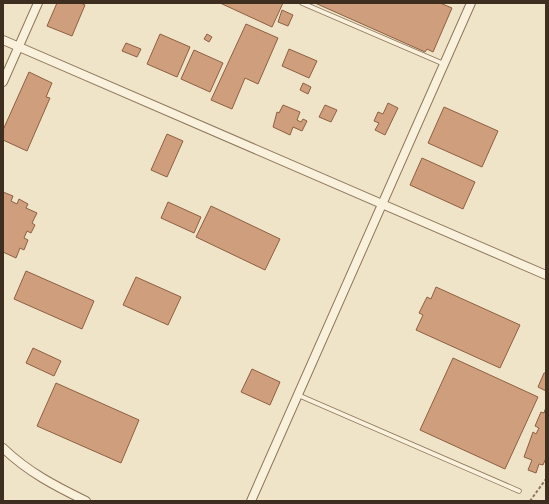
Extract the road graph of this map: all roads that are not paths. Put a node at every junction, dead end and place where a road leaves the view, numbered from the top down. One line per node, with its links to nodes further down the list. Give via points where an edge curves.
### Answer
1 (38, 3): 5 (street)
2 (302, 3): 6 (lane)
3 (471, 3): 6 (street)
4 (3, 40): 5 (street)
5 (18, 47): 7 (street); 8 (street)
6 (444, 64): 8 (street)
7 (3, 82)
8 (382, 202): 9 (street); 10 (street)
9 (546, 275)
10 (298, 395): 12 (lane); 14 (street)
11 (3, 448): 13 (street, via 41,478)
12 (519, 491)
13 (86, 501)
14 (251, 501)

